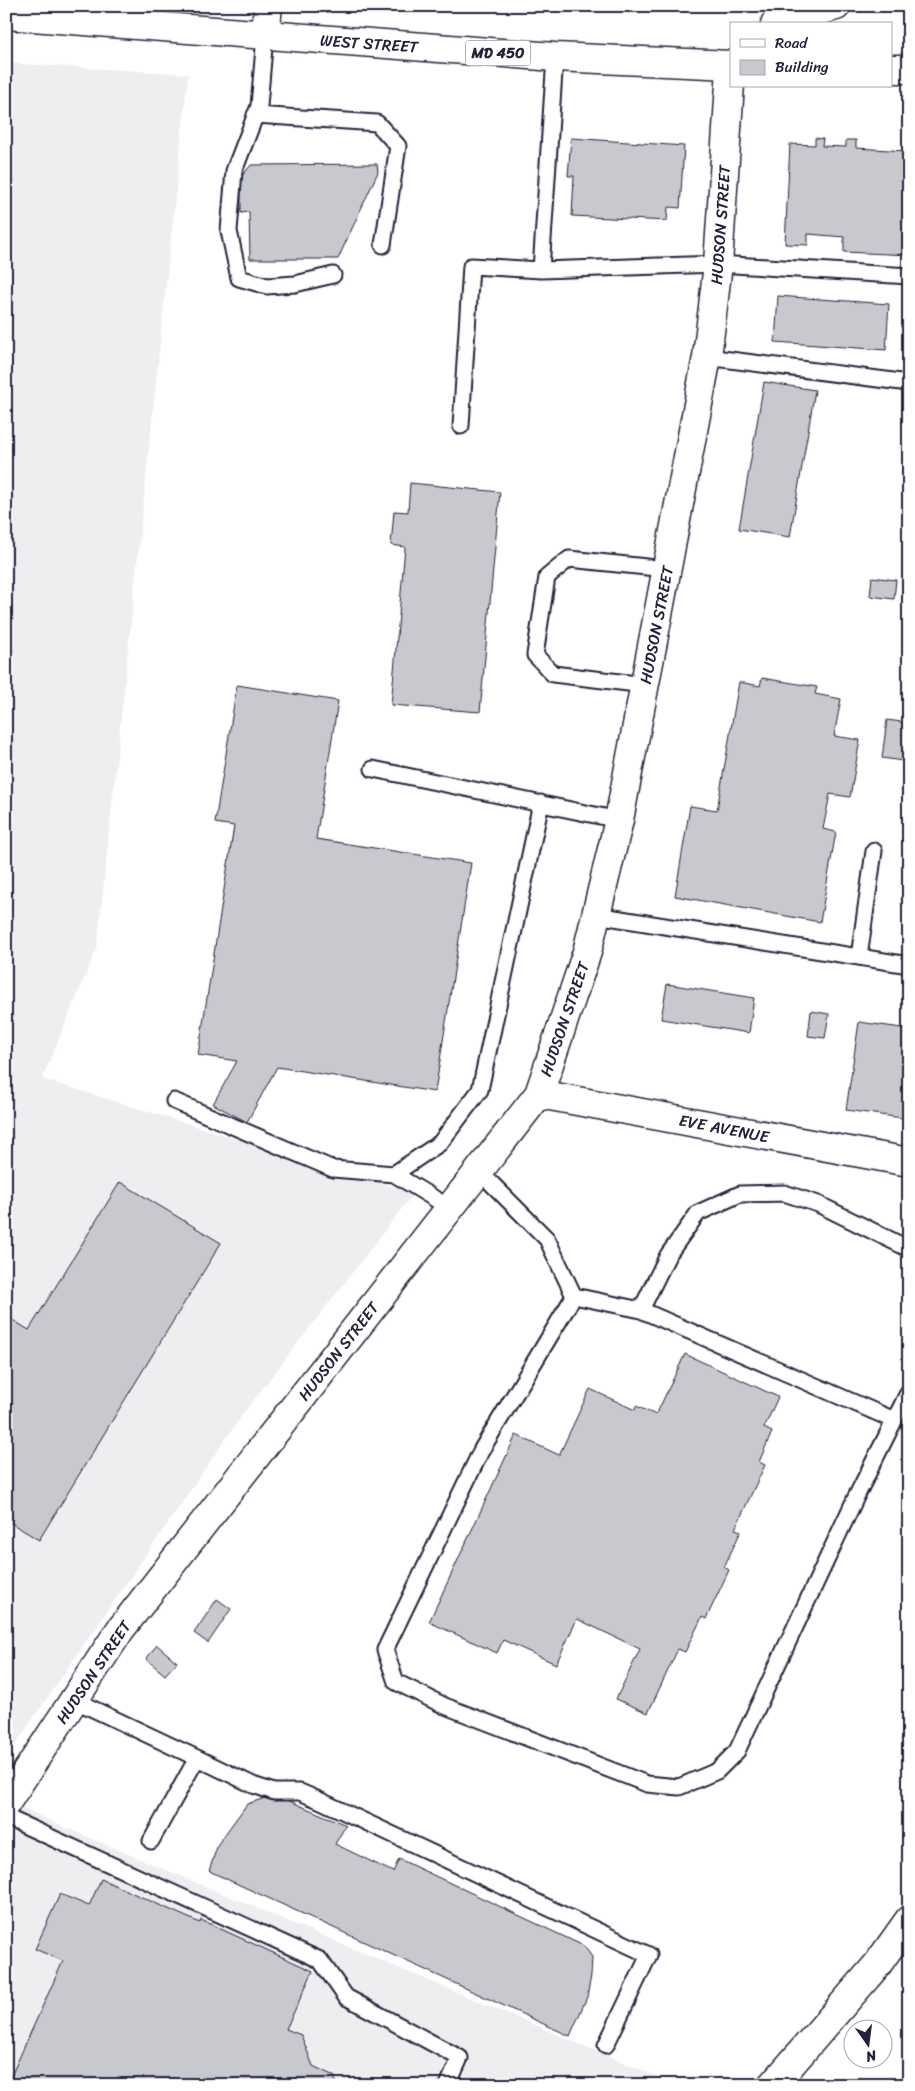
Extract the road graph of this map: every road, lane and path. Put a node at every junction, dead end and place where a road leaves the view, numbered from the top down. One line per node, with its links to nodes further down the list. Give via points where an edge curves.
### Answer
1 (268, 6): 5 (main road)
2 (836, 6): 4 (main road)
3 (6, 15): 5 (main road, WEST STREET / MD 450)
4 (782, 22)
5 (265, 36): 6 (main road, WEST STREET / MD 450); 11 (lane, via 259,106)
6 (555, 57): 7 (main road, WEST STREET / MD 450); 14 (lane)
7 (730, 65)
8 (892, 69): 9 (main road)
9 (909, 69)
10 (730, 84): 13 (main road, HUDSON STREET)
11 (255, 116): 12 (lane, via 377,124 398,146); 15 (lane, via 234,171 229,231 239,278 267,286 296,284)
12 (383, 245)
13 (718, 264): 14 (lane); 16 (lane); 17 (main road, HUDSON STREET)
14 (541, 270): 19 (lane, via 471,266)
15 (333, 275)
16 (909, 276)
17 (707, 357): 18 (lane); 20 (main road, HUDSON STREET)
18 (909, 383)
19 (461, 426)
20 (666, 569): 21 (main road, HUDSON STREET); 21 (lane, via 569,559 547,577 535,655 553,674)
21 (645, 685): 24 (main road, HUDSON STREET)
22 (373, 769): 23 (lane)
23 (541, 803): 24 (lane); 33 (lane, via 480,1090 440,1143)
24 (619, 820): 26 (main road, HUDSON STREET)
25 (874, 851): 27 (lane)
26 (596, 915): 27 (lane); 29 (main road, HUDSON STREET, via 587,952)
27 (859, 957): 28 (lane)
28 (909, 965)
29 (539, 1094): 31 (main road, EVE AVENUE); 32 (main road, HUDSON STREET)
30 (174, 1101): 33 (lane, via 333,1170)
31 (909, 1162)
32 (480, 1171): 34 (main road, HUDSON STREET); 36 (lane, via 547,1239)
33 (394, 1174): 34 (lane)
34 (450, 1208): 40 (main road, HUDSON STREET, via 120,1630)
35 (909, 1249): 37 (lane, via 818,1204 784,1193 740,1194 698,1213 668,1255)
36 (574, 1296): 37 (lane); 39 (lane, via 482,1448 385,1650 396,1682 454,1710 647,1784 679,1787 717,1771 737,1750)
37 (640, 1310): 39 (lane)
38 (909, 1391): 39 (lane)
39 (894, 1420)
40 (74, 1700): 41 (lane); 42 (main road, HUDSON STREET)
41 (197, 1758): 44 (lane); 46 (lane, via 253,1785 274,1792 300,1792 319,1800 649,1955)
42 (6, 1803)
43 (6, 1817): 47 (lane, via 320,1960 346,1997 460,2058)
44 (151, 1841)
45 (909, 1920): 48 (main road, via 877,1965)
46 (606, 2045)
47 (448, 2085)
48 (773, 2085)

